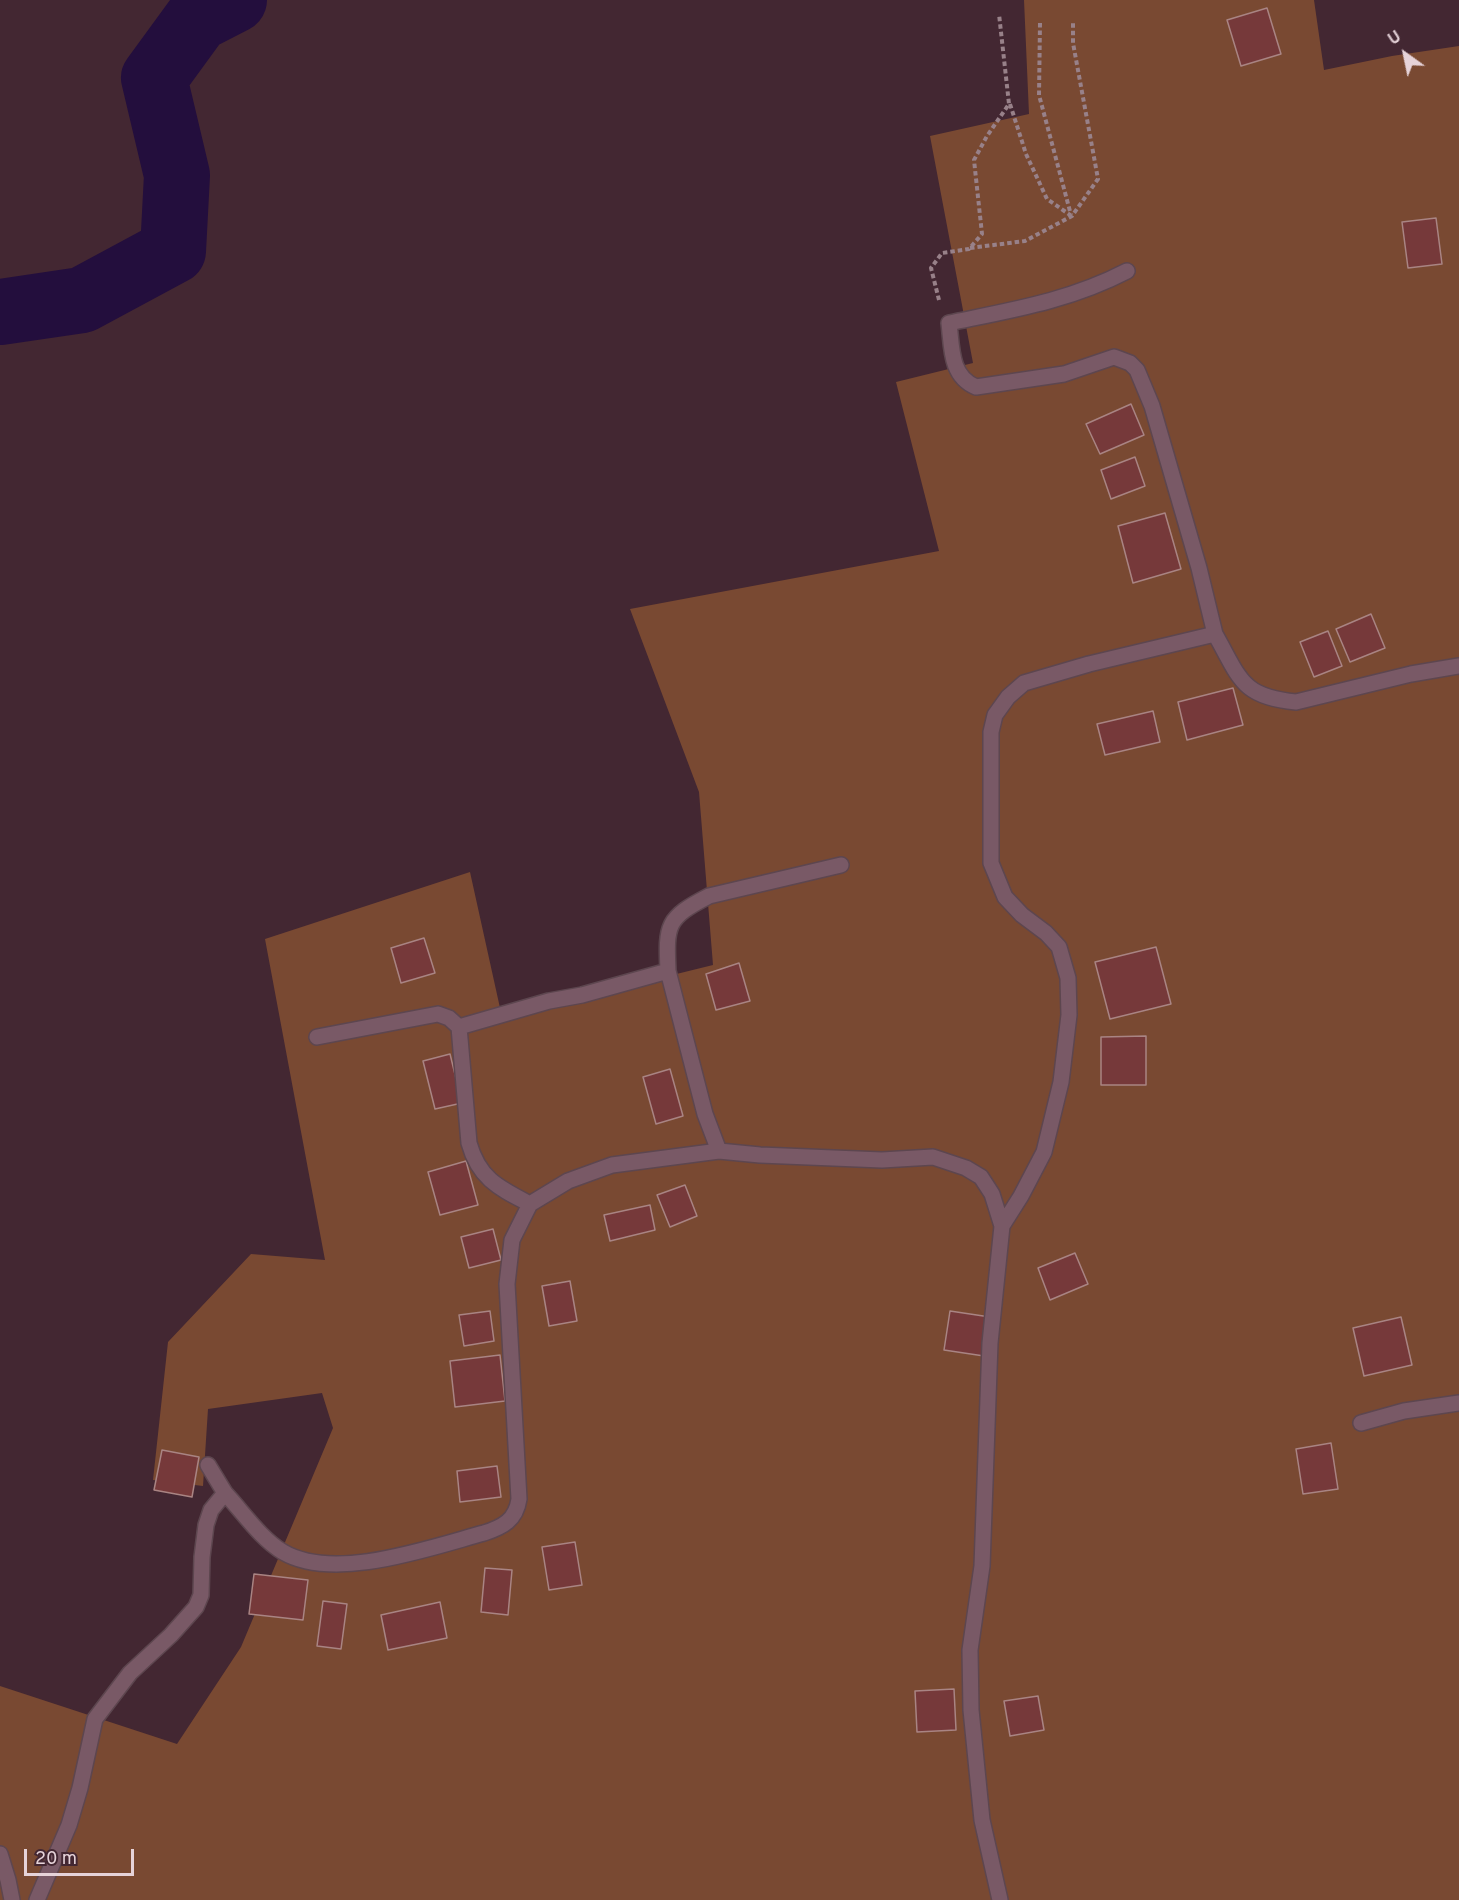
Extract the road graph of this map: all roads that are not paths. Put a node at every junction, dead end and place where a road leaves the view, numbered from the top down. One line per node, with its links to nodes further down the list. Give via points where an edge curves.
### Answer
1 (1127, 271): 2 (street, via 1082,292 949,323 956,370 976,387 1064,374 1114,357 1137,370 1152,406)
2 (1215, 634): 3 (street, via 1244,684 1260,696 1277,700 1296,702); 10 (street, via 1024,683 995,715 991,741 991,863 1005,897 1059,947 1068,978 1069,1015 1060,1082 1044,1152)
3 (1459, 666)
4 (841, 865): 5 (street, via 709,896 693,904 669,926)
5 (668, 971): 6 (street); 8 (street, via 705,1114)
6 (459, 1027): 7 (street, via 438,1014); 9 (street, via 473,1159 501,1189)
7 (317, 1037)
8 (719, 1151): 9 (street, via 612,1165 568,1181); 10 (street, via 882,1160 933,1157 981,1177 992,1194)
9 (530, 1204): 14 (street, via 512,1240 507,1284 519,1499 511,1520 484,1533 373,1562 315,1563 284,1553 271,1543)
10 (1002, 1226): 18 (street, via 990,1343 982,1566 970,1650 982,1820)
11 (1459, 1403): 12 (street, via 1404,1411)
12 (1361, 1423)
13 (208, 1465): 14 (street)
14 (225, 1493): 17 (street, via 211,1510 206,1525 201,1595 196,1607 130,1673 95,1719 69,1825)
15 (0, 1854): 16 (street)
16 (12, 1900)
17 (37, 1900)
18 (1000, 1900)

